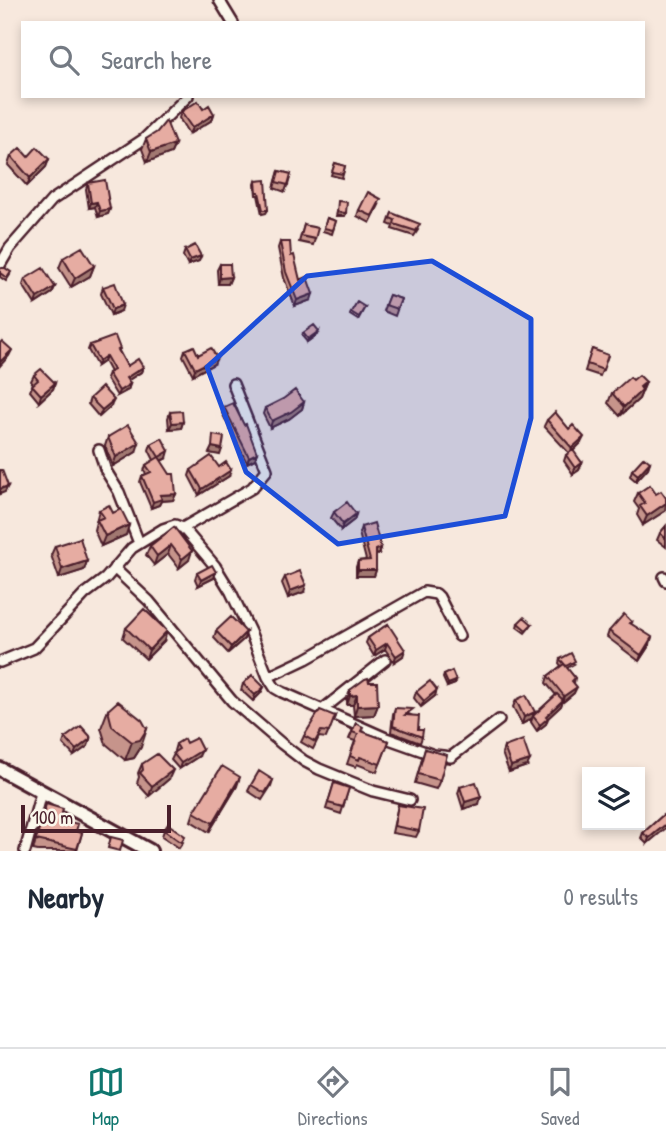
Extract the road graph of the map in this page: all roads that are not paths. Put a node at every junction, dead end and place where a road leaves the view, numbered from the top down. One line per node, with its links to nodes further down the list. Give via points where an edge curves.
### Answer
1 (219, 0): 2 (street)
2 (232, 21)
3 (186, 98): 4 (street, via 144,139 52,200)
4 (0, 265)
5 (233, 384): 7 (street, via 267,470 252,488)
6 (99, 450): 8 (street)
7 (183, 528): 8 (street, via 170,525); 13 (street, via 231,592)
8 (139, 543): 9 (street)
9 (114, 568): 12 (street, via 39,643); 18 (street, via 149,601 232,701 293,752 329,773)
10 (459, 636): 13 (street, via 439,597 424,592)
11 (385, 660): 14 (street)
12 (0, 662)
13 (268, 677): 14 (street, via 275,688)
14 (322, 710): 15 (street, via 446,757)
15 (499, 720)
16 (0, 769): 17 (street)
17 (41, 793): 19 (street); 20 (street)
18 (410, 800)
19 (25, 851)
20 (150, 851)

